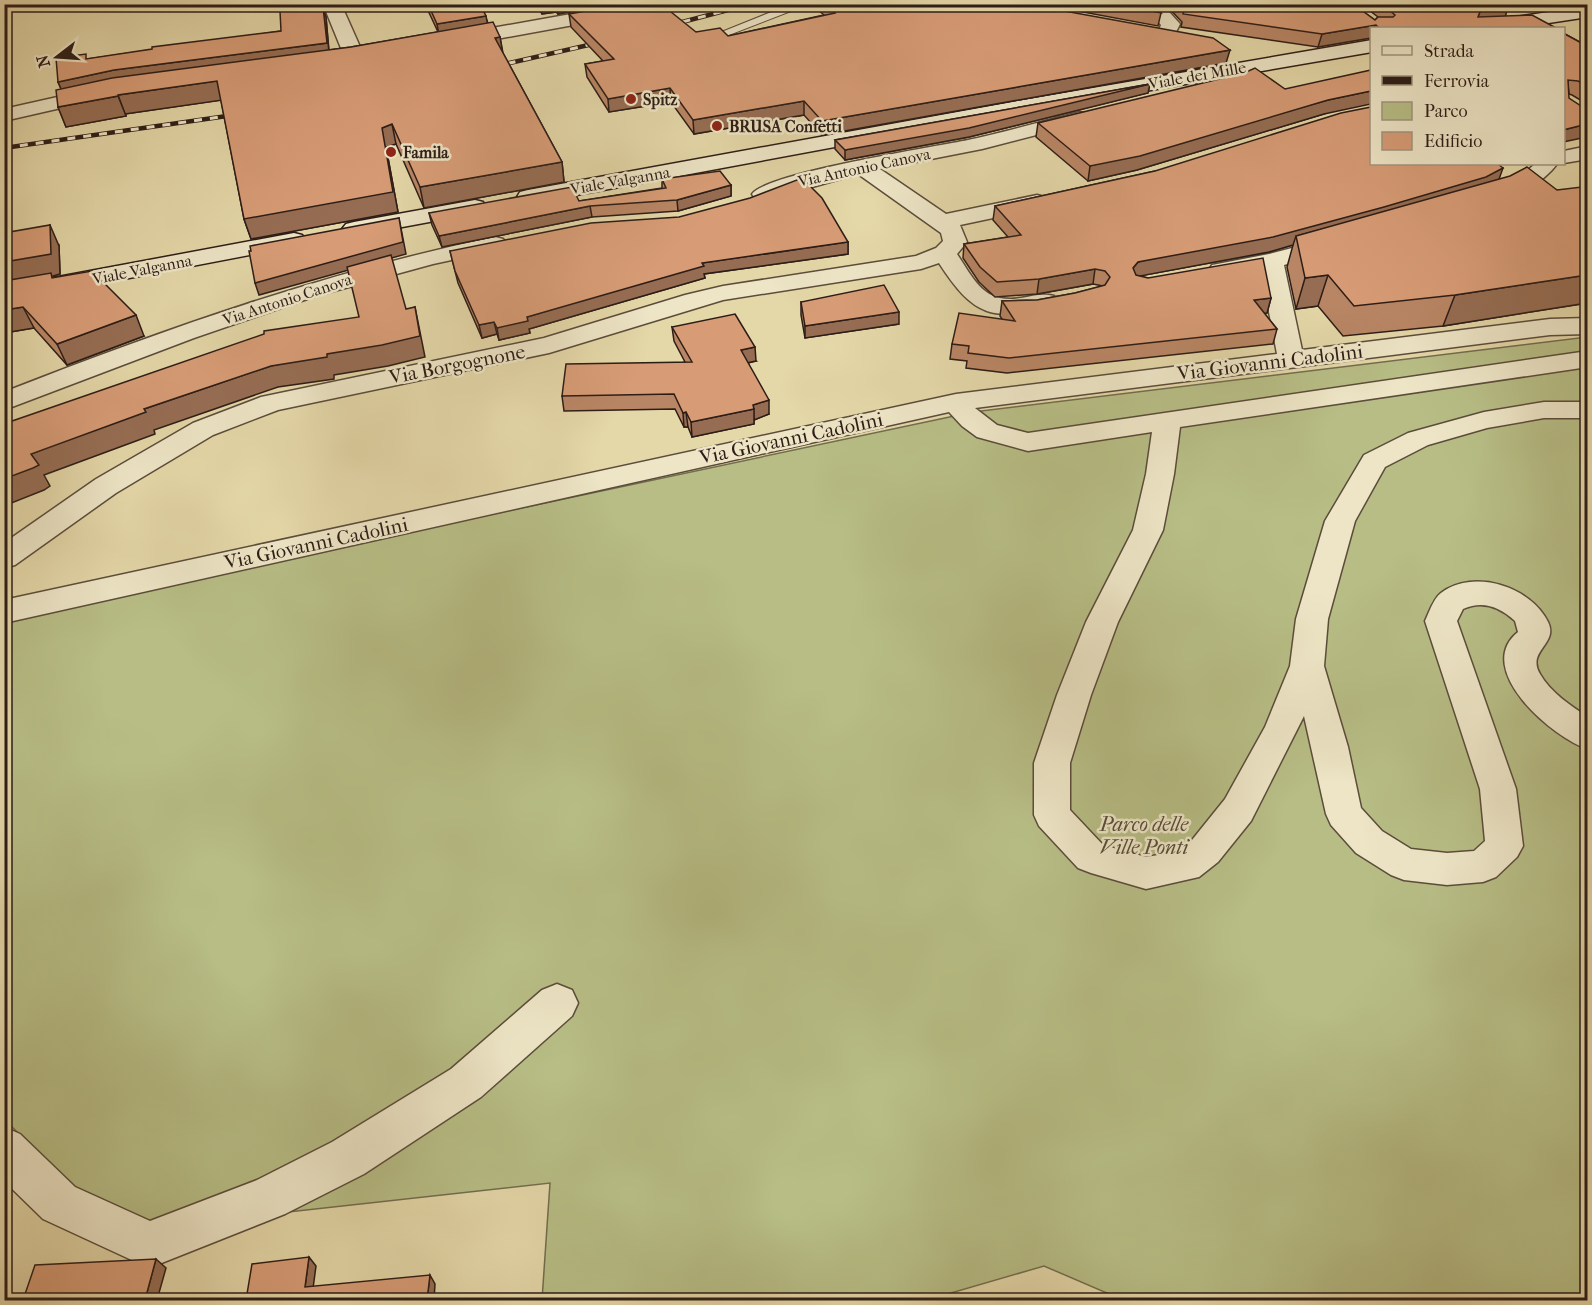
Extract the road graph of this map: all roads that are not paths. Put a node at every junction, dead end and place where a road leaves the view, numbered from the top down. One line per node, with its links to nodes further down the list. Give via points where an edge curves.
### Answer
1 (332, 4): 13 (street)
2 (661, 4): 9 (street)
3 (804, 4): 8 (lane)
4 (1151, 4): 7 (street, via 1171,24 1175,36)
5 (1587, 11): 6 (street)
6 (1490, 27)
7 (1143, 30)
8 (725, 33)
9 (435, 44)
10 (1370, 46): 14 (street, Viale dei Mille)
11 (1247, 50): 14 (street)
12 (377, 54): 13 (street)
13 (354, 58): 15 (street)
14 (1284, 59): 17 (street, Viale dei Mille); 21 (street, Via Antonio Canova, via 1233,80 969,145)
15 (331, 61)
16 (119, 89): 18 (street)
17 (1023, 106): 32 (street, Viale Valganna)
18 (4, 115)
19 (1587, 152): 20 (street)
20 (1565, 157)
21 (860, 165): 25 (street, Via Antonio Canova, via 794,182); 26 (street)
22 (1545, 176): 24 (street)
23 (1056, 198): 26 (street)
24 (1478, 201)
25 (742, 203)
26 (942, 222): 29 (street, via 952,230 955,242)
27 (1356, 238): 30 (street)
28 (513, 241): 37 (street, Via Antonio Canova, via 405,263 311,289 133,351)
29 (944, 253): 33 (street, via 987,305 1003,308); 41 (street, Via Borgognone, via 921,262 723,293 549,345 271,403 194,435 106,486)
30 (1271, 261): 31 (street); 35 (street)
31 (1202, 274)
32 (4, 295)
33 (1070, 297)
34 (1587, 326): 35 (street, Via Giovanni Cadolini, via 1550,327)
35 (1291, 359): 38 (street, Via Giovanni Cadolini)
36 (1587, 359): 40 (street)
37 (4, 402)
38 (956, 402): 40 (street, via 971,422 998,437 1028,442); 42 (street, Via Giovanni Cadolini)
39 (1587, 410): 43 (street, via 1544,410 1484,420 1418,439 1374,461 1340,521 1312,619)
40 (1167, 422): 43 (street, via 1148,530 1102,622 1052,763 1052,815 1091,857 1146,873 1185,866 1205,851 1238,810 1282,729)
41 (4, 558)
42 (4, 612)
43 (1306, 666): 44 (street, via 1330,747 1344,814 1369,842 1404,864 1447,869 1484,866 1504,846 1498,789 1441,621 1450,602 1468,593 1497,594 1522,608 1536,627 1535,637 1524,645 1520,661 1527,684 1550,709)
44 (1587, 736)
45 (557, 1003): 46 (street, via 466,1083 348,1158 270,1198 149,1245 59,1203)
46 (4, 1149)

